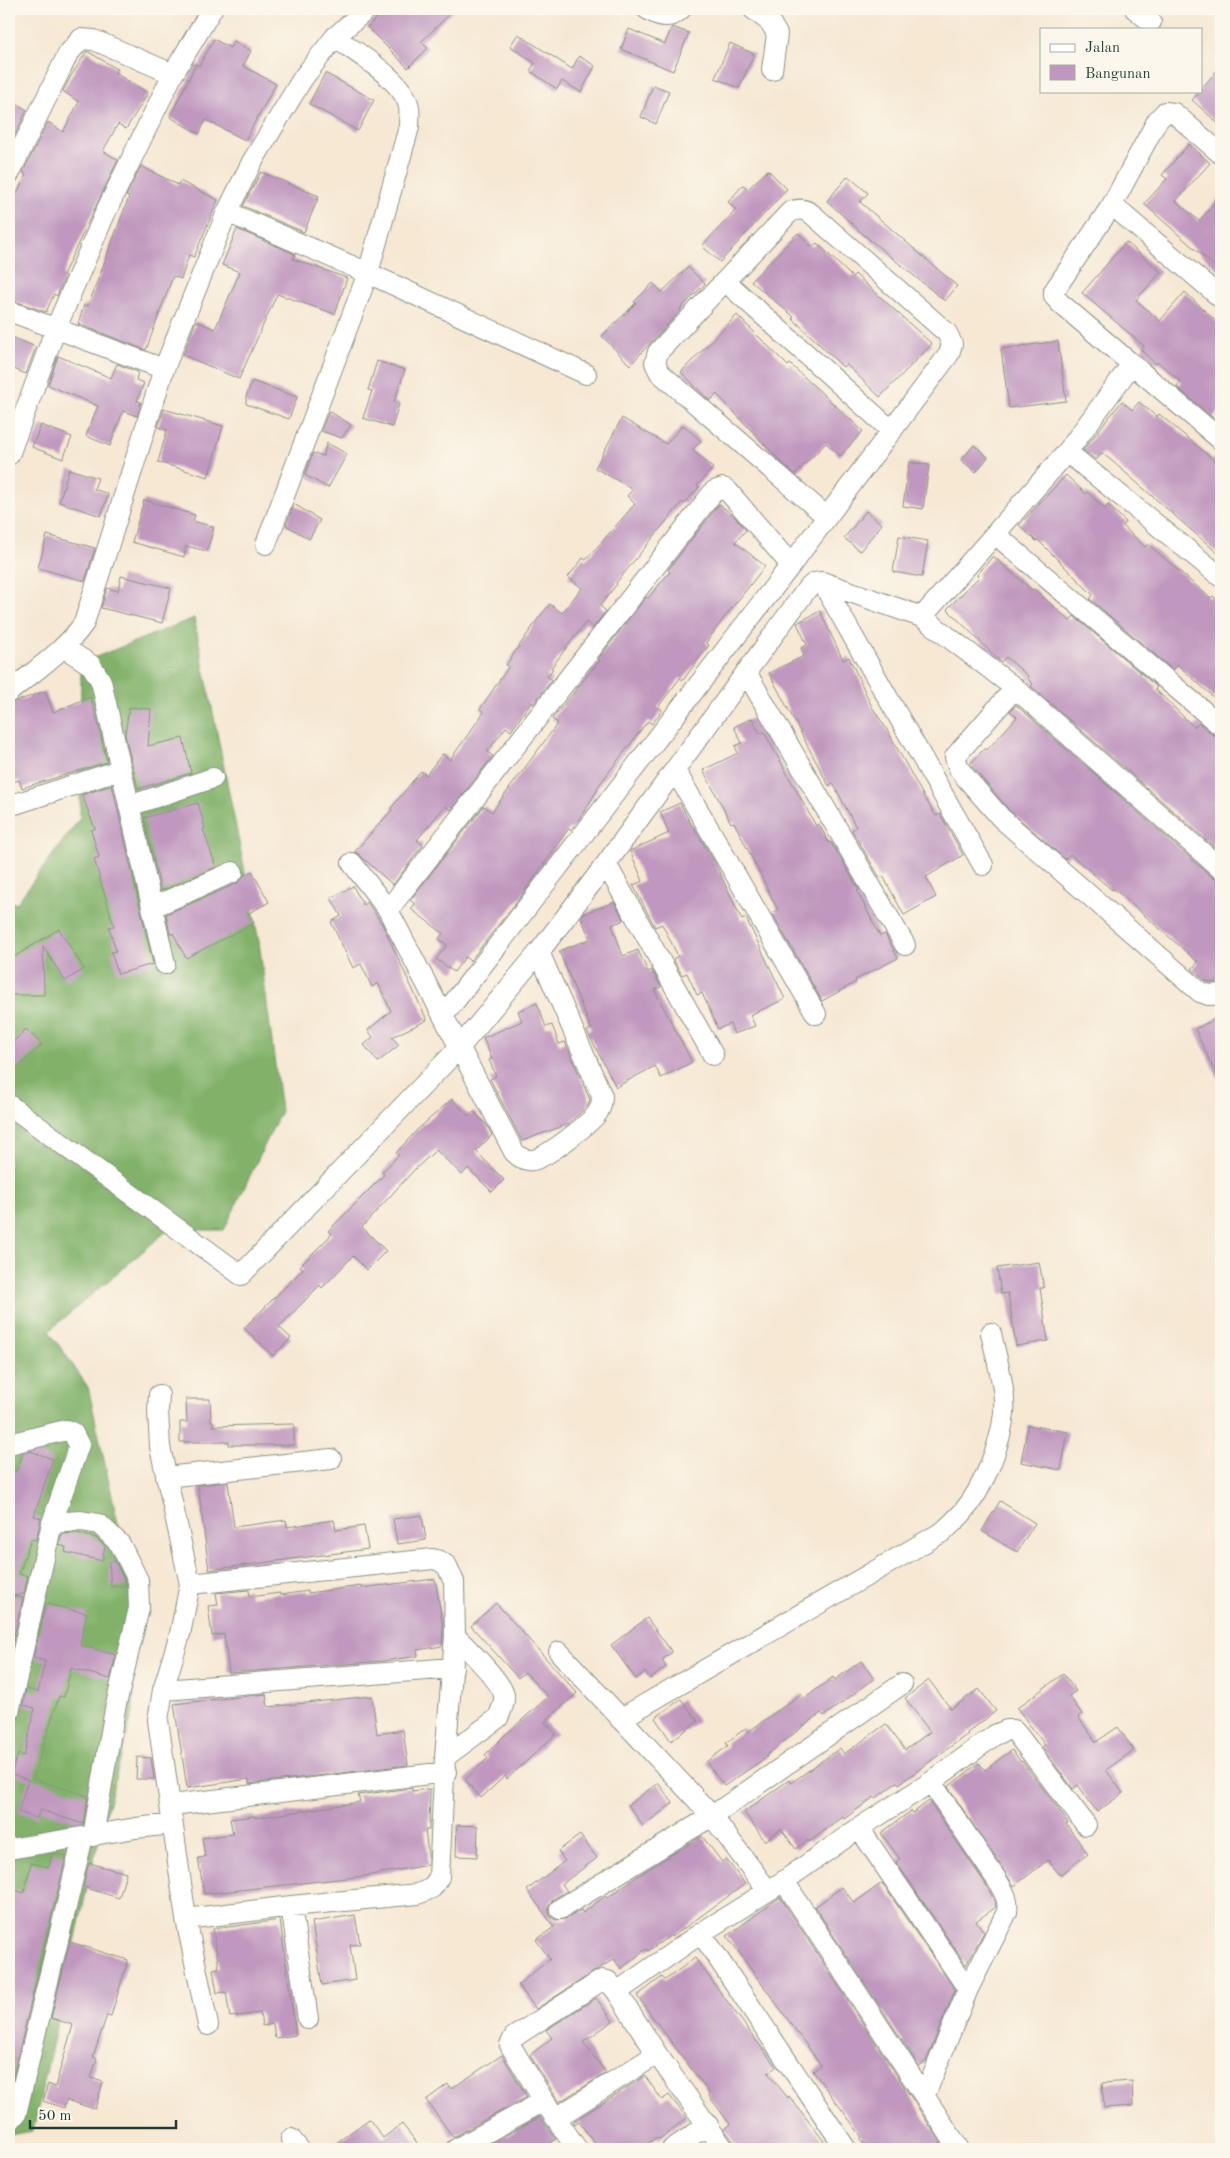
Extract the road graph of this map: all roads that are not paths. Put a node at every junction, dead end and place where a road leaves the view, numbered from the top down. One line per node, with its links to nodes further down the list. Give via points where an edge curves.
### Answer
1 (212, 9): 10 (street)
2 (647, 9): 3 (street, via 664,17 673,16)
3 (681, 9)
4 (753, 9): 9 (street, via 770,22 777,34)
5 (1135, 9): 7 (street)
6 (363, 10): 8 (street)
7 (1151, 22)
8 (336, 37): 14 (street, via 287,104); 15 (street, via 394,81 409,107 408,127)
9 (772, 70)
10 (173, 74): 12 (street, via 94,40 81,39 68,54); 19 (street, via 107,209)
11 (1221, 154): 13 (street, via 1174,113 1165,112)
12 (9, 174)
13 (1112, 205): 17 (street); 20 (street, via 1055,287 1054,296)
14 (227, 212): 15 (street); 21 (street)
15 (368, 274): 22 (street); 29 (street)
16 (725, 280): 23 (street); 23 (street, via 790,212 806,210 947,333 952,344 949,354); 27 (street, via 658,352 656,363 660,373)
17 (1221, 298)
18 (9, 310): 19 (street)
19 (56, 328): 21 (street); 26 (street)
20 (1132, 364): 24 (street); 25 (street)
21 (164, 369): 34 (street, via 84,623)
22 (586, 374)
23 (892, 431): 27 (street)
24 (1221, 440)
25 (1067, 452): 28 (street); 31 (street)
26 (9, 455)
27 (827, 517): 30 (street)
28 (995, 534): 33 (street); 38 (street)
29 (266, 544)
30 (791, 565): 50 (street, via 727,490 714,491); 56 (street)
31 (1221, 577)
32 (822, 582): 33 (street); 35 (street, via 810,586); 46 (street)
33 (922, 617): 36 (street)
34 (63, 647): 37 (street); 39 (street, via 97,673)
35 (746, 672): 40 (street); 51 (street)
36 (1016, 688): 47 (street); 54 (street, via 959,752 956,757 959,769 1001,818 1200,992)
37 (9, 692)
38 (1221, 726)
39 (120, 770): 42 (street); 43 (street)
40 (675, 770): 45 (street); 55 (street)
41 (214, 778): 43 (street)
42 (9, 806)
43 (130, 806): 49 (street)
44 (352, 863): 50 (street)
45 (606, 864): 52 (street); 57 (street)
46 (983, 865)
47 (1221, 869)
48 (233, 872): 49 (street)
49 (153, 907): 53 (street)
50 (388, 910): 56 (street)
51 (905, 945)
52 (539, 952): 56 (street); 56 (street, via 602,1096 597,1114 580,1130 540,1159 525,1160 514,1152)
53 (165, 964)
54 (1221, 994)
55 (816, 1014)
56 (451, 1030): 58 (street, via 242,1275)
57 (713, 1055)
58 (9, 1105)
59 (990, 1334): 72 (street, via 1000,1371 1004,1412 998,1445 982,1482 964,1511 944,1531)
60 (159, 1395): 63 (street, via 160,1447)
61 (9, 1444): 64 (street, via 59,1430 72,1433 77,1439 80,1445)
62 (331, 1459): 63 (street)
63 (166, 1477): 65 (street)
64 (52, 1523): 71 (street); 79 (street, via 82,1520 98,1524 120,1544 138,1580 139,1608)
65 (190, 1584): 66 (street, via 433,1559 447,1566 454,1582); 70 (street, via 180,1634)
66 (456, 1636): 68 (street); 73 (street, via 504,1695 498,1718)
67 (559, 1652): 72 (street)
68 (453, 1668): 70 (street); 73 (street)
69 (902, 1684): 75 (street)
70 (163, 1690): 76 (street, via 158,1720)
71 (9, 1712)
72 (620, 1719): 75 (street)
73 (446, 1764): 76 (street); 82 (street, via 439,1877 432,1888 418,1894)
74 (931, 1782): 77 (street, via 995,1735 1013,1730); 78 (street); 86 (street, via 1002,1888 1008,1904 1007,1912)
75 (712, 1816): 81 (street); 83 (street)
76 (158, 1821): 79 (street); 84 (street)
77 (1086, 1825)
78 (859, 1828): 81 (street); 86 (street)
79 (88, 1836): 80 (street); 94 (street, via 16,2114)
80 (9, 1849)
81 (776, 1886): 85 (street); 91 (street)
82 (291, 1906): 84 (street); 88 (street)
83 (560, 1909)
84 (186, 1920): 89 (street)
85 (701, 1933): 87 (street); 100 (street)
86 (968, 1989): 91 (street)
87 (617, 1992): 90 (street); 92 (street, via 608,1981 602,1980 512,2041 510,2045)
88 (308, 2019)
89 (208, 2025)
90 (657, 2054): 93 (street); 95 (street)
91 (925, 2095): 101 (street)
92 (544, 2100): 93 (street); 96 (street)
93 (556, 2118): 97 (street)
94 (9, 2122)
95 (708, 2125): 98 (street); 99 (street)
96 (456, 2149)
97 (577, 2149)
98 (672, 2149)
99 (724, 2149)
100 (846, 2149)
101 (960, 2149)

